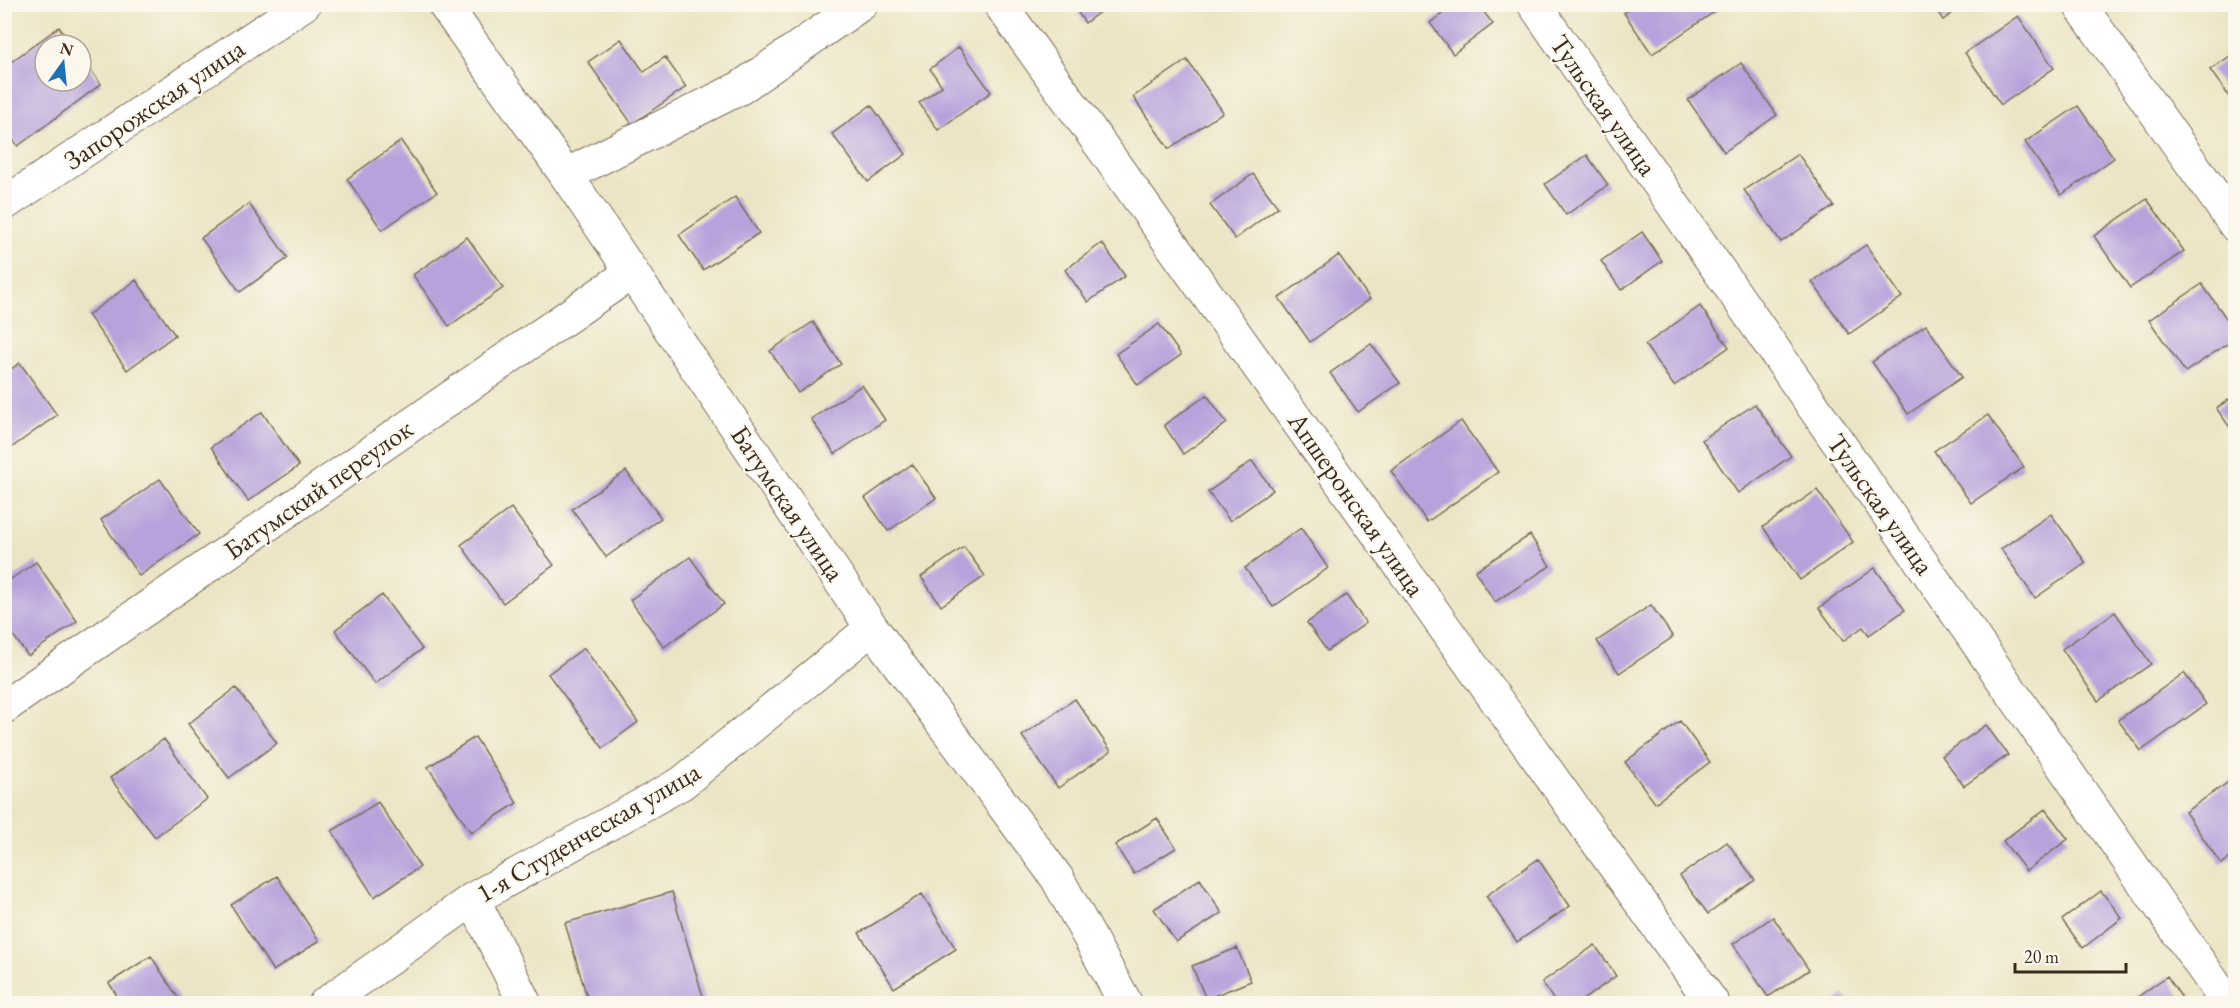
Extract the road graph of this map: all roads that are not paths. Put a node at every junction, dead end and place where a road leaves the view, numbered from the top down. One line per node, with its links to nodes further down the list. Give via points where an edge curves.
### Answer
1 (304, 4): 8 (street, Запорожская улица)
2 (444, 4): 7 (street, Батумская улица)
3 (861, 4): 7 (street, via 740,88)
4 (1000, 4): 17 (street, Апшеронская улица)
5 (1534, 4): 18 (street, Тульская улица)
6 (2079, 4): 9 (street)
7 (566, 175): 10 (street, Батумская улица)
8 (4, 204)
9 (2235, 226)
10 (632, 272): 11 (street, Батумская улица); 12 (street, Батумский переулок)
11 (872, 628): 13 (street, 1-я Студенческая улица, via 682,783); 16 (street, Батумская улица, via 1057,878)
12 (4, 707)
13 (473, 899): 14 (street, 1-я Студенческая улица); 15 (street)
14 (325, 1004)
15 (525, 1004)
16 (1126, 1004)
17 (1713, 1004)
18 (2228, 1004)

